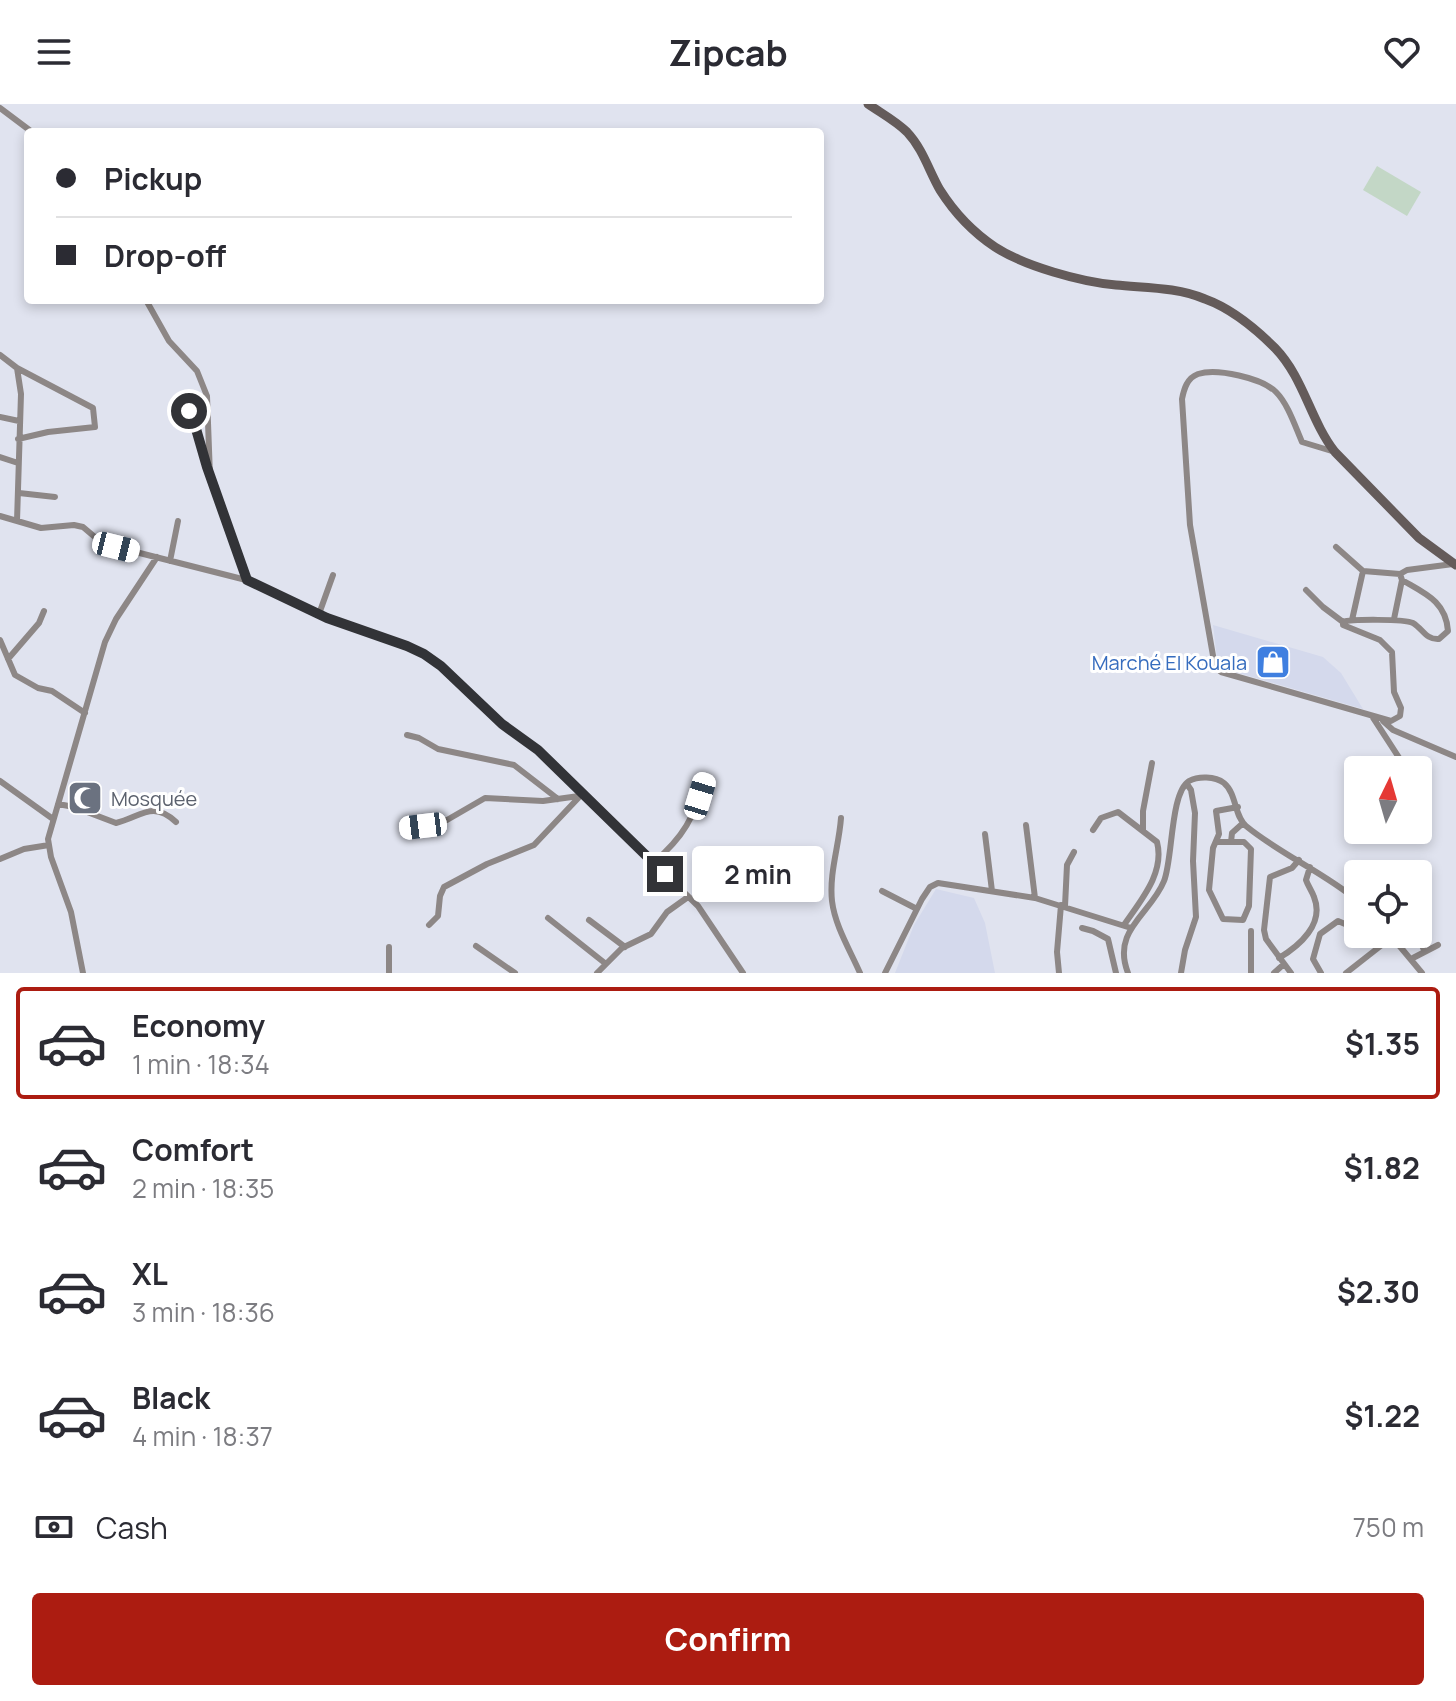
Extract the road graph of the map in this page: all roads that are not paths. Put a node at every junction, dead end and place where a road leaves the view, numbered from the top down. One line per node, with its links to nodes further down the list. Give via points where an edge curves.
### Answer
1 (868, 104): 11 (main road, via 906,132 954,209 998,249 1026,263 1096,282 1189,293 1252,328 1290,366)
2 (0, 108): 3 (street)
3 (27, 128)
4 (148, 304): 14 (street, via 169,341 197,371 207,396)
5 (0, 355): 6 (street)
6 (17, 368): 9 (street); 10 (street, via 93,408 95,427)
7 (189, 411): 14 (street)
8 (0, 417): 9 (street)
9 (19, 421): 10 (street)
10 (18, 439): 13 (street)
11 (1335, 452): 23 (main road, via 1419,538); 37 (street, via 1302,442 1282,400 1263,383 1207,373 1184,387 1190,525 1215,667)
12 (0, 457): 13 (street)
13 (18, 463): 15 (street)
14 (210, 476): 27 (street)
15 (19, 493): 16 (street); 18 (street)
16 (55, 497)
17 (0, 516): 18 (street)
18 (17, 521): 21 (street, via 41,528 83,527 116,547)
19 (178, 521): 22 (street)
20 (1336, 547): 24 (street)
21 (157, 557): 22 (street); 36 (street, via 105,642)
22 (170, 561): 27 (street)
23 (1455, 564): 26 (street, via 1407,570)
24 (1363, 571): 26 (street); 32 (street)
25 (333, 575): 30 (street)
26 (1401, 577): 31 (street); 31 (street, via 1436,600 1448,631 1434,640 1411,622)
27 (247, 580): 30 (street)
28 (1306, 590): 33 (street)
29 (44, 611): 35 (street)
30 (319, 614): 46 (street, via 424,654)
31 (1394, 619): 32 (street)
32 (1352, 620): 33 (street)
33 (1343, 622): 38 (street, via 1392,652 1400,716 1391,721)
34 (0, 640): 35 (street)
35 (8, 659): 36 (street, via 15,675)
36 (85, 713): 48 (street)
37 (1372, 716): 38 (street); 40 (street)
38 (1380, 718): 41 (street, via 1393,730)
39 (407, 735): 47 (street, via 438,749 514,765)
40 (1398, 756)
41 (1456, 757)
42 (1152, 763): 57 (street)
43 (705, 779): 65 (street, via 689,824)
44 (0, 781): 51 (street)
45 (1187, 784): 49 (street, via 1208,777 1222,782); 78 (street, via 1177,803 1163,885); 101 (street, via 1195,813 1196,917)
46 (583, 793): 47 (street); 65 (street); 77 (street, via 543,839 444,887 438,916)
47 (561, 800): 55 (street, via 485,798 447,820)
48 (58, 804): 51 (street); 52 (street, via 116,823 151,810)
49 (1238, 807): 53 (street); 59 (street, via 1216,811)
50 (841, 818): 96 (street, via 832,903)
51 (53, 819): 61 (street)
52 (176, 822)
53 (1242, 824): 60 (street); 64 (street)
54 (1026, 825): 71 (street)
55 (406, 828)
56 (1093, 830): 57 (street, via 1101,818 1118,812)
57 (1143, 830): 78 (street, via 1157,842 1159,861)
58 (985, 834): 68 (street)
59 (1216, 842): 60 (street); 60 (street, via 1209,890 1223,919 1238,921 1249,906 1252,852 1244,842)
60 (1231, 842)
61 (49, 845): 63 (street); 91 (street, via 71,912)
62 (1074, 852): 72 (street, via 1067,865)
63 (0, 859)
64 (1299, 860): 66 (street); 89 (street, via 1268,882 1264,930)
65 (653, 863): 70 (street)
66 (1310, 867): 69 (street); 89 (street, via 1306,880 1316,900 1314,923 1300,946)
67 (882, 891): 73 (street)
68 (992, 891): 71 (street); 73 (street, via 938,883)
69 (1344, 891)
70 (688, 897): 84 (street, via 667,912 651,934); 95 (street)
71 (1035, 898): 72 (street)
72 (1063, 906): 78 (street); 98 (street)
73 (917, 909): 97 (street)
74 (548, 918): 90 (street)
75 (589, 920): 84 (street)
76 (1344, 924): 105 (street, via 1338,921 1320,934 1313,959)
77 (429, 925)
78 (1128, 926): 100 (street, via 1123,955)
79 (1082, 928): 99 (street, via 1108,939)
80 (1251, 931): 102 (street)
81 (1438, 945): 87 (street)
82 (476, 946): 93 (street)
83 (389, 947): 92 (street)
84 (625, 947): 90 (street)
85 (1376, 948): 106 (street)
86 (1401, 948): 88 (street)
87 (1424, 950): 88 (street)
88 (1411, 959): 107 (street)
89 (1282, 961): 103 (street); 104 (street)
90 (606, 964): 94 (street)
91 (83, 973)
92 (389, 973)
93 (515, 973)
94 (597, 973)
95 (743, 973)
96 (860, 973)
97 (885, 973)
98 (1059, 973)
99 (1116, 973)
100 (1128, 973)
101 (1181, 973)
102 (1251, 973)
103 (1274, 973)
104 (1291, 973)
105 (1321, 973)
106 (1346, 973)
107 (1422, 973)

